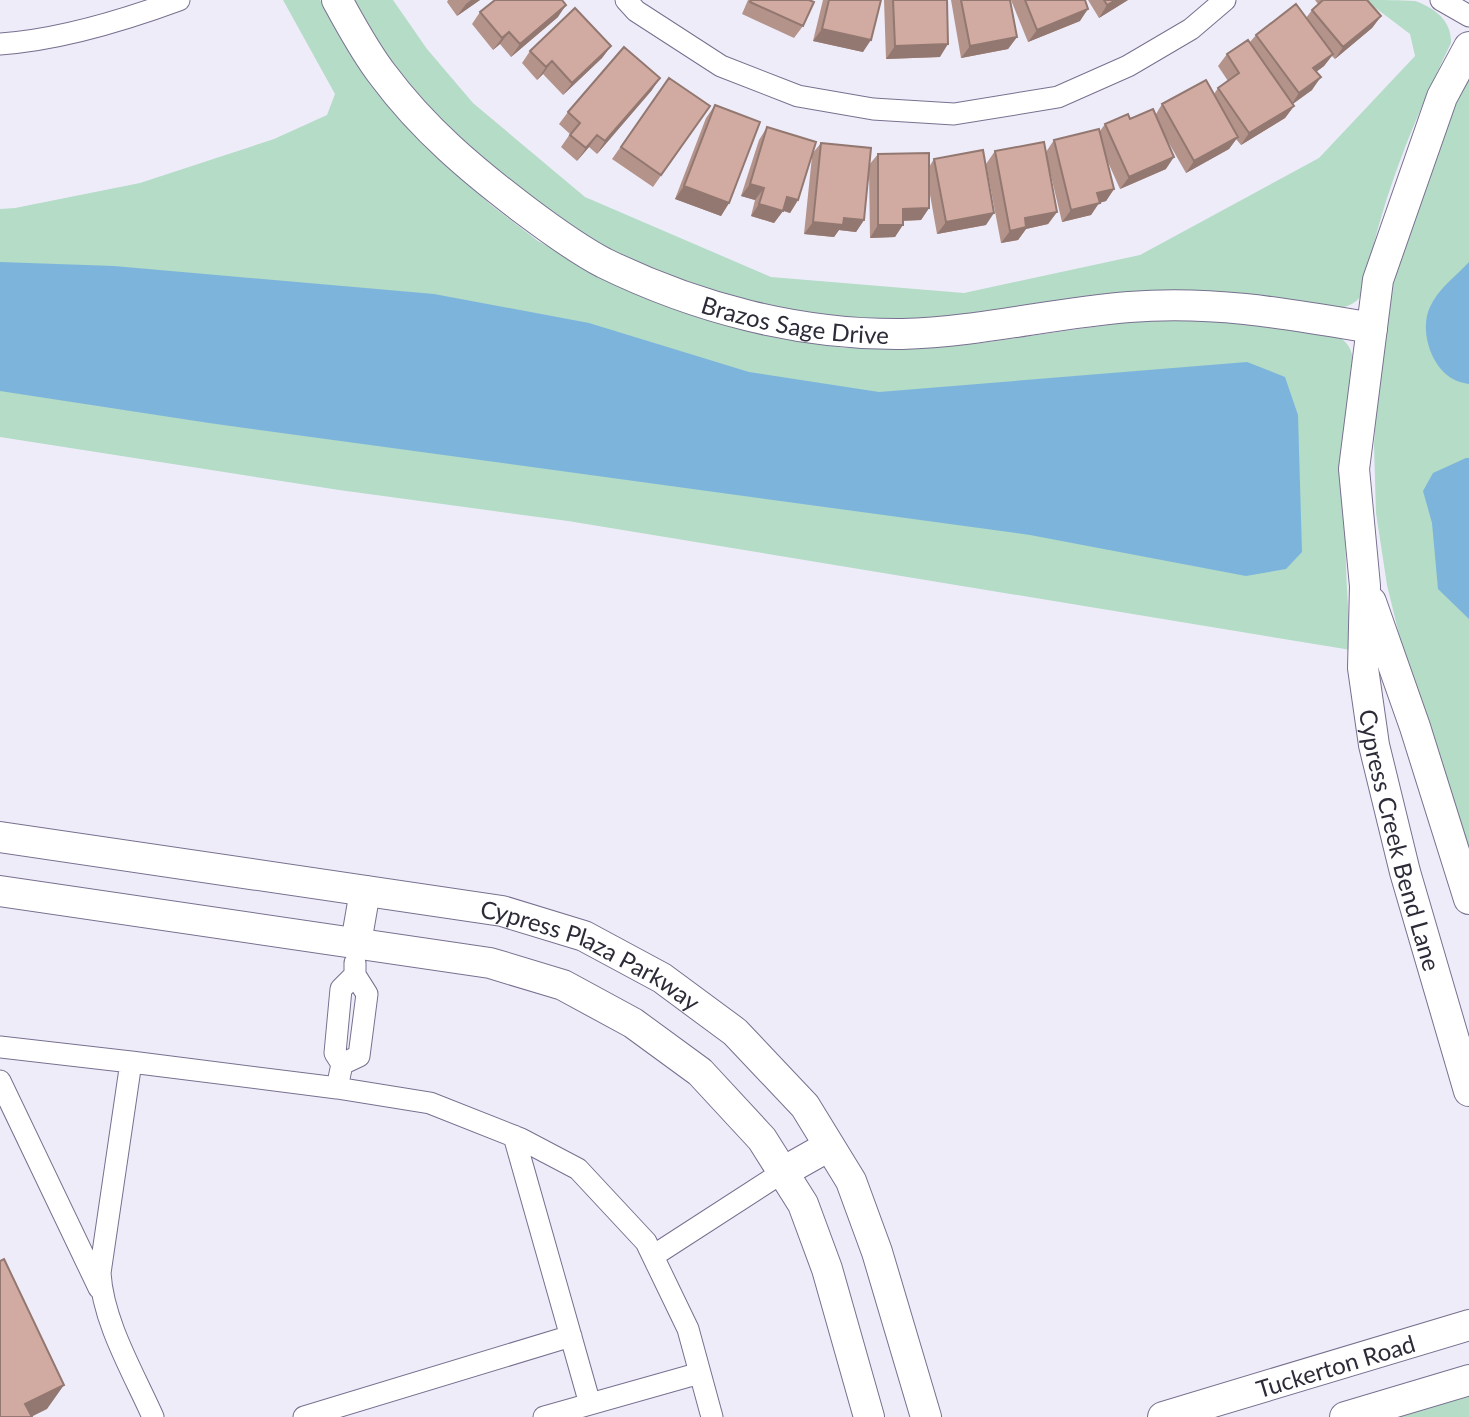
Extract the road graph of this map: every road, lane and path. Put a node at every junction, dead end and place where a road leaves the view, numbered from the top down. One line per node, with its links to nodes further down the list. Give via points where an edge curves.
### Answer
1 (179, 0): 7 (street, via 83,29)
2 (337, 0): 9 (street, Brazos Sage Drive, via 382,74 457,157 546,226 602,262 702,302 824,331 966,330 1128,307 1195,305 1255,308)
3 (626, 0): 4 (street, via 721,66 798,96 873,109 954,114 1058,97 1128,66 1191,29)
4 (1225, 0)
5 (1441, 0): 6 (street)
6 (1469, 16)
7 (0, 44)
8 (1469, 47): 9 (street, Cypress Creek Bend Lane, via 1442,97 1378,280)
9 (1372, 328): 10 (street, Cypress Creek Bend Lane, via 1354,468)
10 (1365, 586): 14 (street, Cypress Creek Bend Lane); 20 (street, Cypress Creek Bend Lane, via 1363,668 1374,745 1405,872)
11 (0, 837): 13 (street, Cypress Plaza Parkway)
12 (0, 891): 15 (street, Cypress Plaza Parkway)
13 (365, 891): 15 (street); 22 (street, Cypress Plaza Parkway, via 502,911 584,936 662,978 735,1032 805,1106)
14 (1469, 899)
15 (356, 943): 19 (street, via 355,975 341,989 335,1054 342,1064); 23 (street, Cypress Plaza Parkway, via 490,963 563,985 634,1023 700,1072 762,1139)
16 (0, 1047): 17 (street)
17 (131, 1062): 19 (street); 25 (street)
18 (0, 1082): 25 (street)
19 (337, 1088): 21 (street, via 430,1103)
20 (1469, 1091)
21 (514, 1136): 24 (street, via 578,1170 646,1242); 27 (street)
22 (829, 1146): 23 (street); 36 (street, Cypress Plaza Parkway, via 851,1181 877,1252)
23 (783, 1172): 24 (street); 35 (street, Cypress Plaza Parkway, via 803,1204 827,1269)
24 (653, 1256): 28 (street, via 688,1329)
25 (101, 1292): 31 (street)
26 (1469, 1325): 37 (street, Tuckerton Road)
27 (570, 1336): 30 (street); 32 (street)
28 (700, 1373): 30 (street); 34 (street)
29 (1469, 1380): 38 (street)
30 (590, 1404): 33 (street)
31 (153, 1417)
32 (304, 1417)
33 (544, 1417)
34 (712, 1417)
35 (869, 1417)
36 (926, 1417)
37 (1163, 1417)
38 (1345, 1417)

